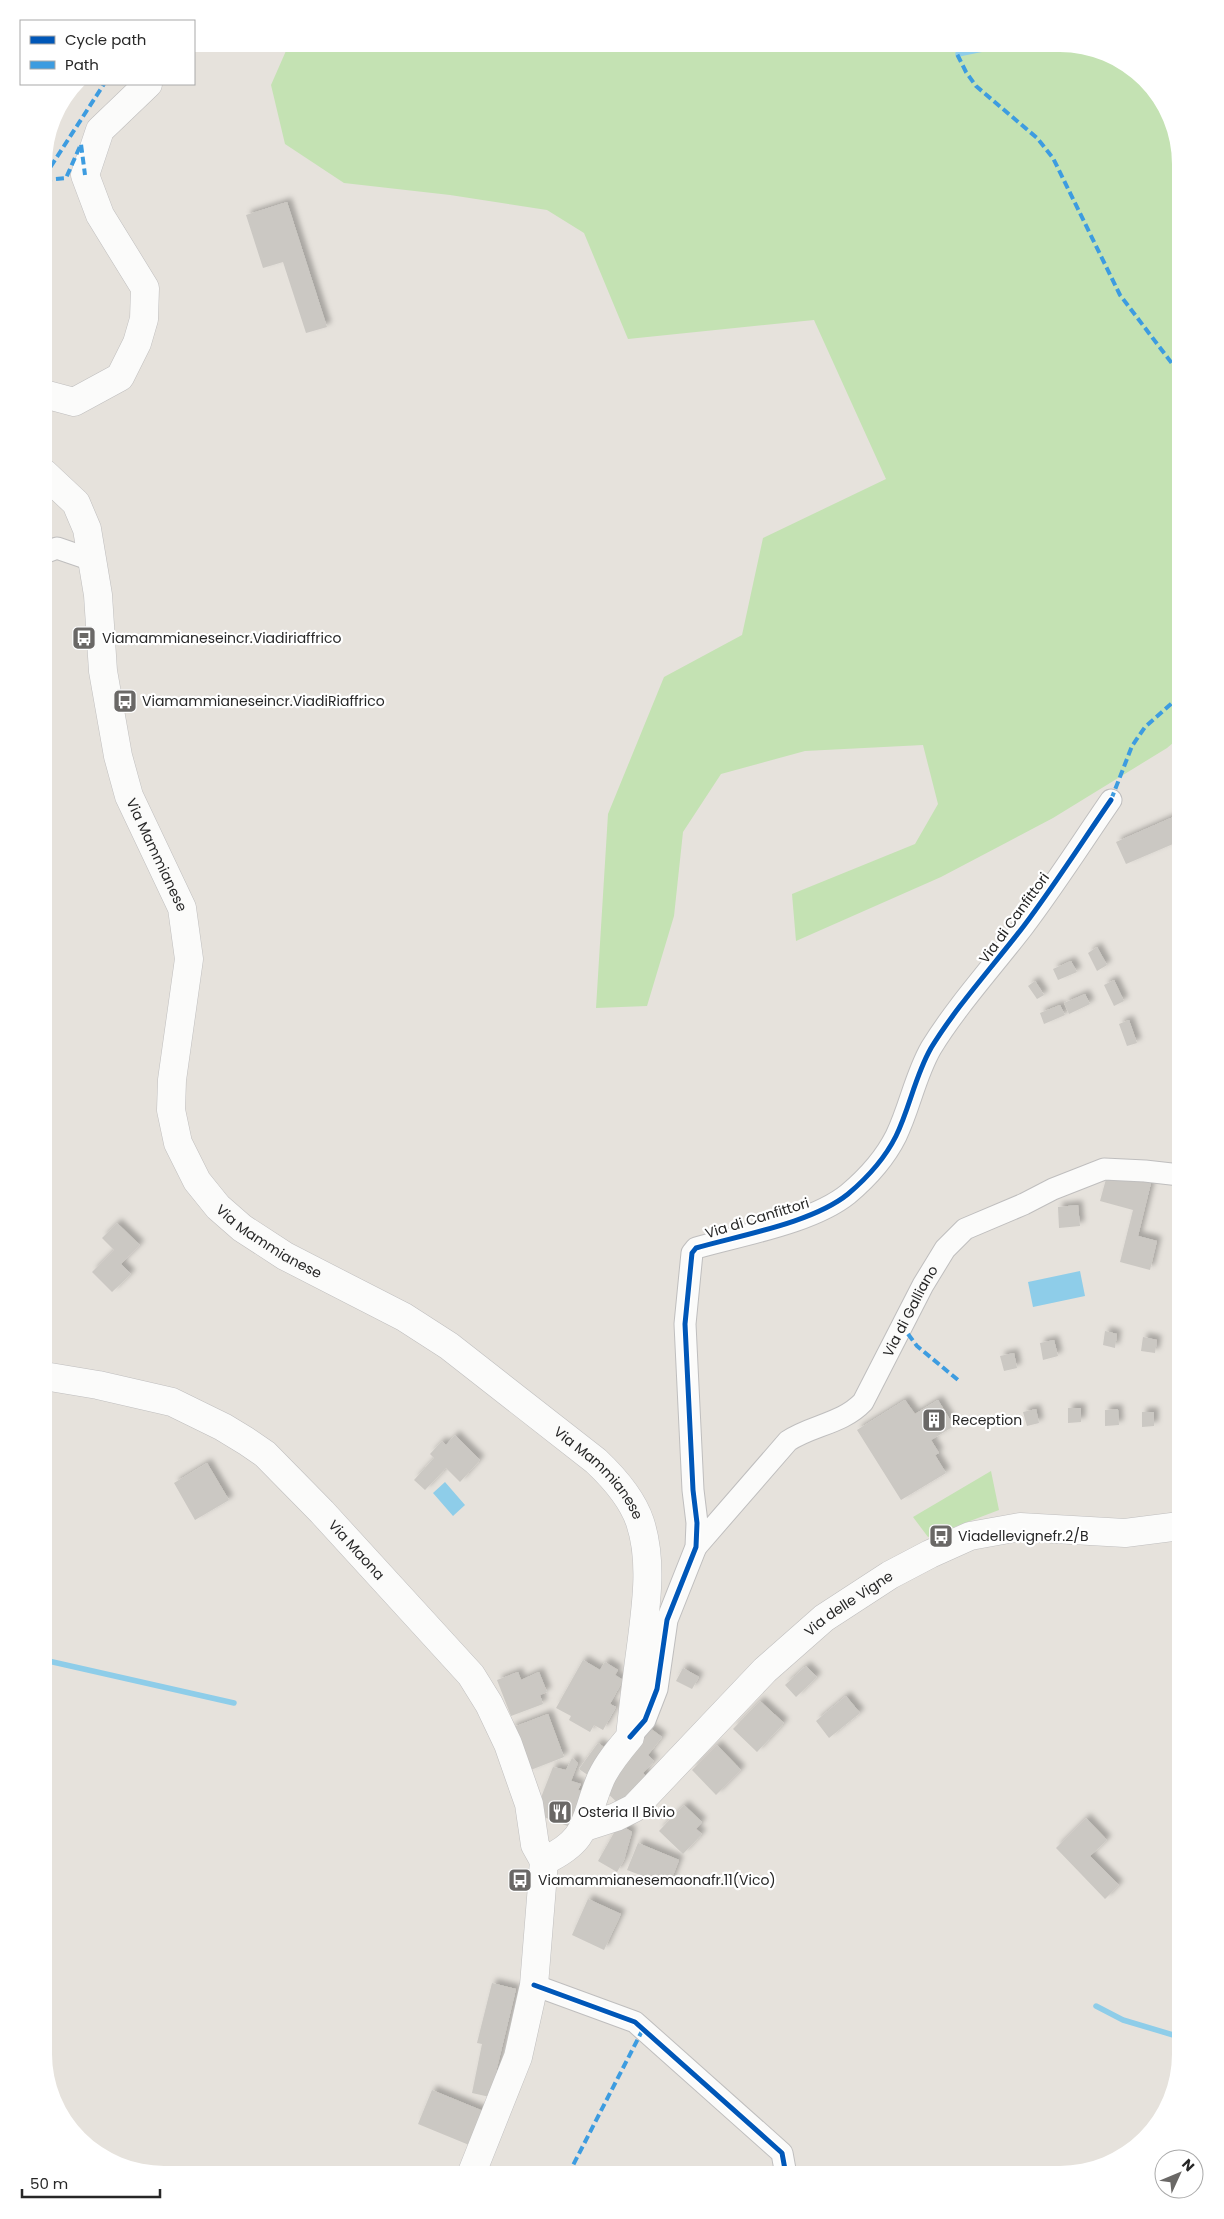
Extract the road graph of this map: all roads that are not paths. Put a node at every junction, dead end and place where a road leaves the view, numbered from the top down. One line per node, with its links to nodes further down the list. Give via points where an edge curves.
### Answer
1 (147, 85): 2 (main road, via 100,130 85,175 100,215 144,288 144,319 137,343 120,377 74,402)
2 (53, 396)
3 (53, 481): 5 (main road, Via Mammianese, via 76,503 87,528)
4 (53, 549): 5 (street)
5 (92, 560): 11 (main road, Via Mammianese, via 98,595 103,671 118,756 129,796 182,908 186,929 189,959 170,1096 173,1126 188,1164 218,1207 242,1228 279,1252 404,1317 450,1346 612,1475 630,1500 640,1522 645,1549 646,1600)
6 (1111, 800): 10 (street, Via di Canfittori, via 1025,925 931,1048 919,1071 896,1136 862,1182 828,1208 747,1236 696,1248 692,1253 684,1324)
7 (1172, 1174): 10 (street, Via di Galliano, via 1104,1170 964,1229 945,1249 923,1285 863,1402 841,1419 797,1434 788,1441)
8 (52, 1377): 13 (main road, Via Maona, via 172,1402 223,1427 265,1454 470,1675 489,1704 508,1744 529,1804 535,1845)
9 (1172, 1527): 12 (main road, Via delle Vigne, via 1125,1533 1020,1527 970,1536 930,1554 890,1575 824,1618 765,1670 634,1808)
10 (696, 1547): 11 (street, Via di Canfittori, via 667,1620 657,1688 644,1720)
11 (630, 1737): 12 (main road, via 615,1754 601,1779)
12 (584, 1827): 13 (main road, via 569,1848)
13 (544, 1861): 14 (main road)
14 (534, 1985): 15 (main road, via 518,2057); 16 (street, via 635,2022 782,2153)
15 (475, 2166)
16 (784, 2166)

